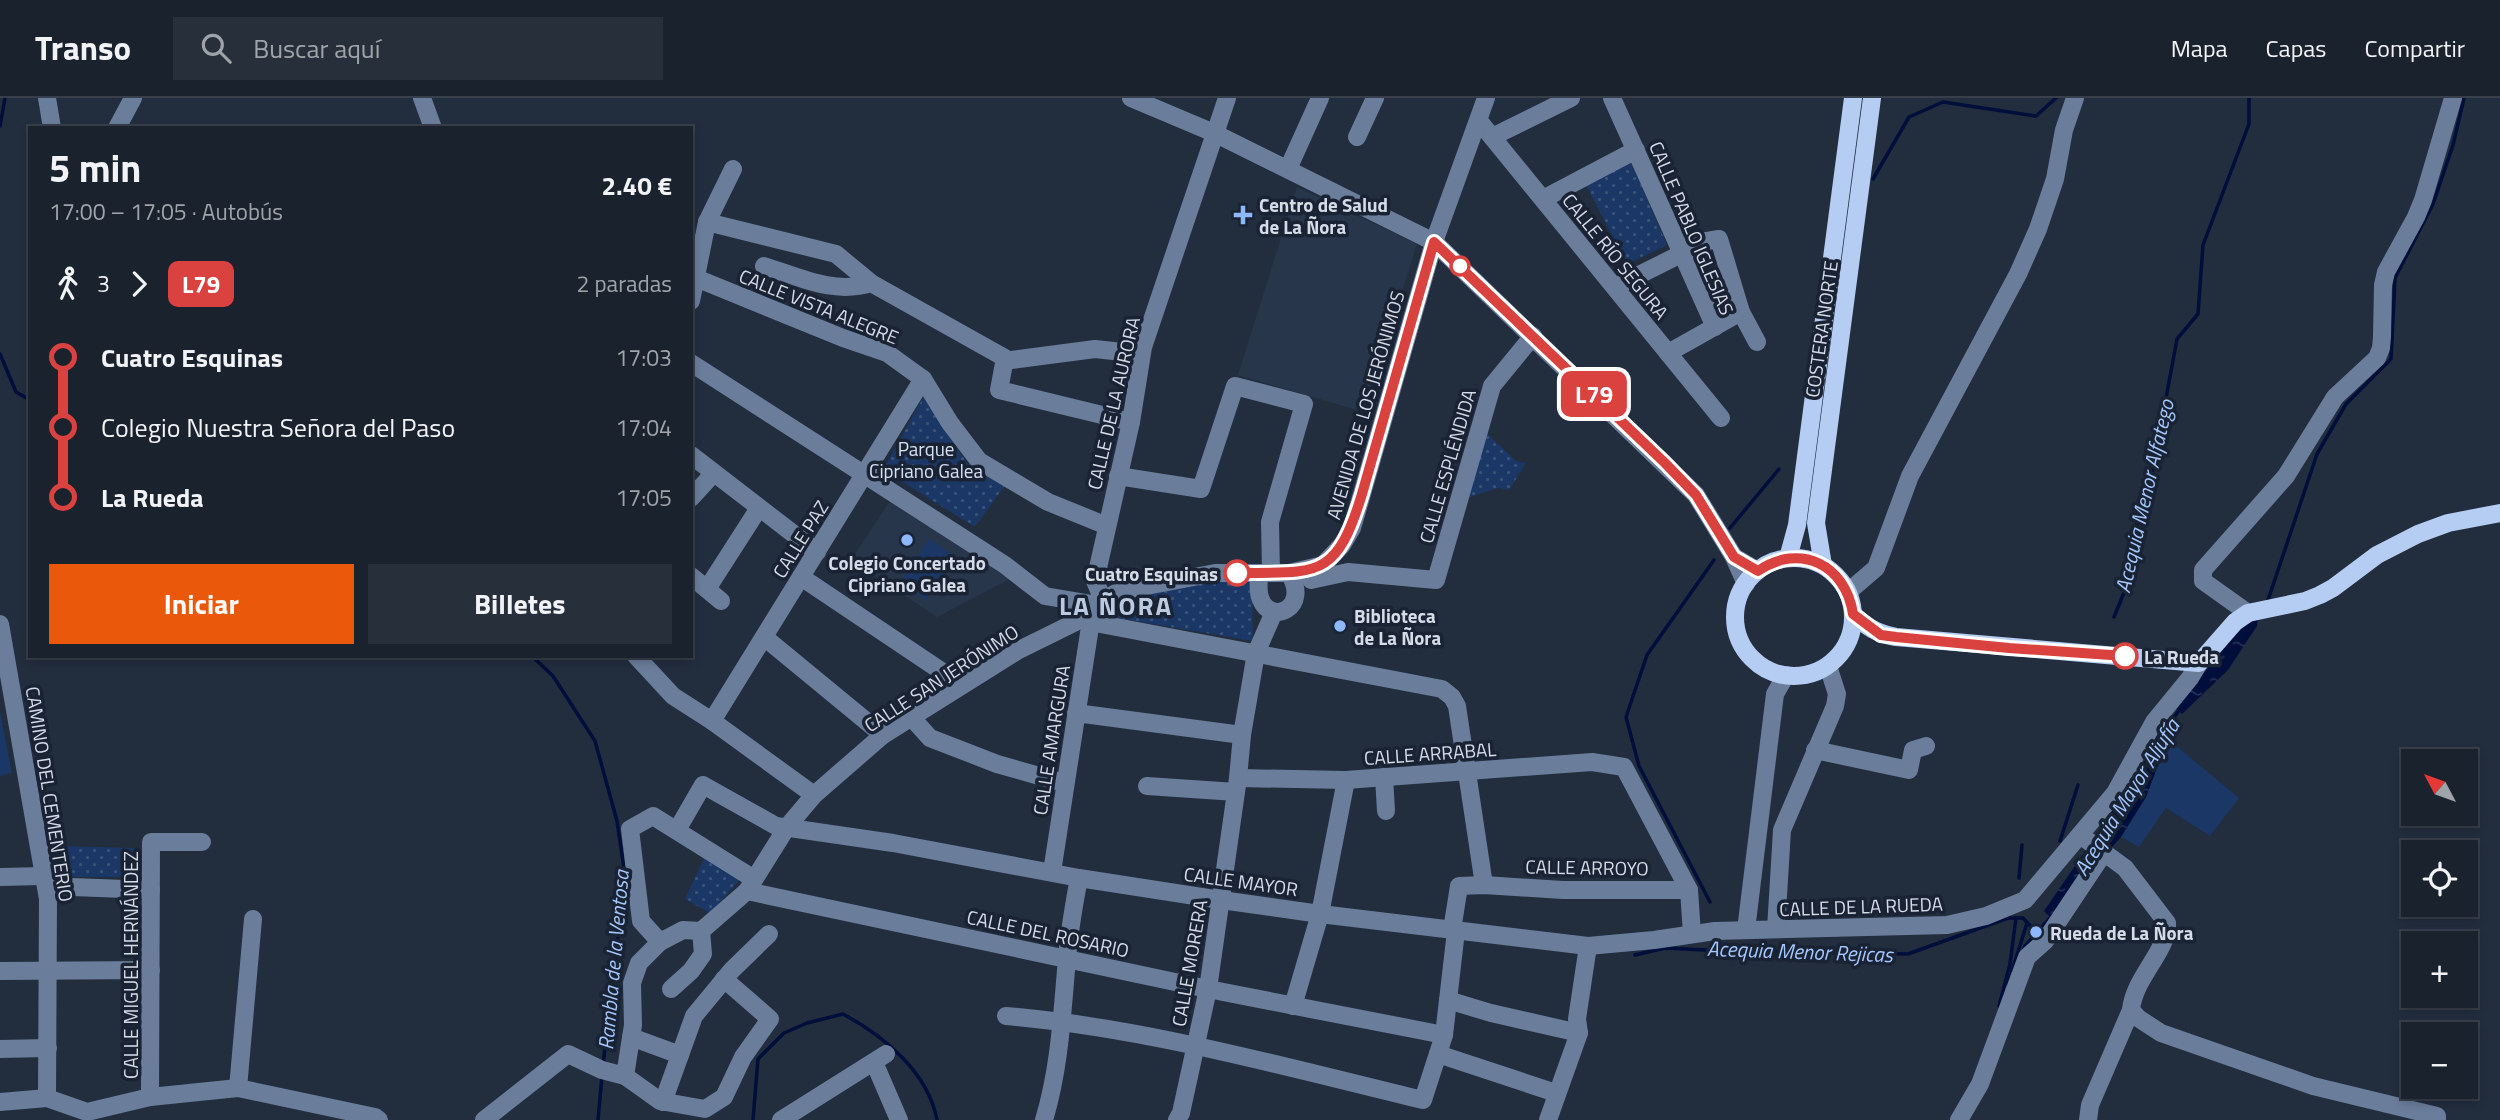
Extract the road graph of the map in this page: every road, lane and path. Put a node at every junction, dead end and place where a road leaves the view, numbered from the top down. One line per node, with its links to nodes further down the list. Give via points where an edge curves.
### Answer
1 (47, 98): 16 (street)
2 (133, 98): 17 (street)
3 (422, 98): 18 (street)
4 (1131, 98): 19 (street)
5 (1227, 98): 19 (street, CALLE DE LA AURORA)
6 (1320, 98): 24 (street)
7 (1375, 98): 20 (street)
8 (1571, 98): 21 (street)
9 (1612, 98): 22 (street, CALLE PABLO IGLESIAS)
10 (1853, 98): 54 (main road, COSTERA NORTE, via 1797,525)
11 (1872, 98): 55 (main road, COSTERA NORTE, via 1816,523)
12 (2075, 98): 63 (street, via 2055,178 2018,274 1910,475 1876,568)
13 (2452, 98): 66 (street, via 2420,209 2386,272 2381,348 2376,358 2335,397 2286,476 2203,570 2203,581)
14 (1482, 100): 15 (street, AVENIDA DE LOS JERÓNIMOS)
15 (1479, 121): 21 (street, CALLE RÍO SEGURA); 27 (street, AVENIDA DE LOS JERÓNIMOS)
16 (52, 126)
17 (118, 126)
18 (432, 126)
19 (1214, 133): 24 (street); 38 (street, CALLE DE LA AURORA)
20 (1357, 137)
21 (1492, 137): 25 (street, CALLE RÍO SEGURA)
22 (1636, 150): 25 (street); 28 (street, CALLE PABLO IGLESIAS)
23 (733, 169): 26 (street)
24 (1288, 169): 27 (street)
25 (1543, 199): 32 (street, CALLE RÍO SEGURA)
26 (708, 222): 30 (street); 31 (street, via 836,254)
27 (1434, 242): 35 (street); 53 (street, AVENIDA DE LOS JERÓNIMOS, via 1352,527)
28 (1682, 253): 32 (street); 33 (street, via 1719,239); 34 (street, CALLE PABLO IGLESIAS)
29 (764, 266): 31 (street, via 837,288)
30 (693, 277): 41 (street, CALLE VISTA ALEGRE, via 887,353)
31 (871, 283): 39 (street)
32 (1615, 288): 37 (street, CALLE RÍO SEGURA)
33 (1741, 312): 34 (street); 36 (street)
34 (1715, 327): 37 (street, CALLE PABLO IGLESIAS)
35 (1533, 336): 56 (street, CALLE ESPLÉNDIDA, via 1492,386 1436,580); 62 (street, via 1696,495)
36 (1757, 342)
37 (1668, 353): 42 (street, CALLE RÍO SEGURA)
38 (1142, 354): 39 (street, via 1095,349); 43 (street, CALLE DE LA AURORA)
39 (1005, 360): 43 (street, via 999,390)
40 (693, 364): 46 (street)
41 (923, 379): 46 (street, CALLE PAZ); 51 (street, via 979,461 1048,502)
42 (1721, 418)
43 (1130, 422): 47 (street, CALLE DE LA AURORA)
44 (693, 457): 45 (street)
45 (713, 474): 48 (street); 49 (street)
46 (865, 475): 52 (street, CALLE PAZ); 65 (street, via 1045,596)
47 (1118, 476): 51 (street, CALLE DE LA AURORA); 57 (street, via 1201,489 1235,386 1304,404 1270,522)
48 (693, 496)
49 (759, 508): 52 (street); 61 (street, via 714,595)
50 (2500, 513): 66 (main road, via 2418,534 2377,555 2320,595)
51 (1107, 526): 65 (street, CALLE DE LA AURORA, via 1096,582)
52 (817, 552): 60 (street, CALLE PAZ)
53 (1335, 554): 56 (street); 59 (street, AVENIDA DE LOS JERÓNIMOS)
54 (1788, 558): 55 (main road); 62 (main road, via 1767,565)
55 (1823, 565): 63 (main road, via 1838,576)
56 (1348, 572): 59 (street)
57 (1265, 573): 58 (street, AVENIDA DE LOS JERÓNIMOS); 65 (street, AVENIDA DE LOS JERÓNIMOS, via 1215,573 1119,591); 67 (street, via 1260,599)
58 (1289, 573): 59 (street, AVENIDA DE LOS JERÓNIMOS); 64 (street)
59 (1313, 574): 64 (street)
60 (801, 577): 71 (street, CALLE PAZ); 78 (street)
61 (693, 578)
62 (1752, 578): 77 (main road, via 1737,606 1741,641 1755,661)
63 (1848, 592): 68 (main road)
64 (1296, 597): 67 (street, via 1285,611)
65 (1096, 610): 73 (street); 78 (street, CALLE SAN JERÓNIMO); 79 (street, CALLE AMARGURA)
66 (2258, 611): 75 (main road, via 2235,622)
67 (1274, 612): 73 (street, CALLE MORERA)
68 (1853, 614): 70 (main road); 72 (main road)
69 (0, 624): 102 (street, CAMINO DEL CEMENTERIO)
70 (1881, 635): 72 (main road); 75 (main road)
71 (764, 637): 81 (street, CALLE PAZ); 82 (street)
72 (1846, 645): 76 (main road)
73 (1256, 653): 83 (street, CALLE MORERA); 86 (street, via 1442,689 1457,706)
74 (638, 658): 81 (street, via 673,696)
75 (2199, 663): 96 (street, CALLE DE LA RUEDA, via 2154,722)
76 (1828, 666): 77 (main road, via 1806,675); 85 (street, via 1837,694)
77 (1786, 675): 112 (street, via 1775,694)
78 (962, 685): 80 (street, CALLE SAN JERÓNIMO)
79 (1076, 713): 83 (street); 89 (street, CALLE AMARGURA)
80 (912, 718): 82 (street, CALLE SAN JERÓNIMO); 89 (street, via 930,738)
81 (712, 721): 92 (street)
82 (883, 735): 92 (street, CALLE SAN JERÓNIMO)
83 (1242, 735): 90 (street, CALLE MORERA)
84 (1927, 746): 85 (street, via 1913,750 1909,769)
85 (1815, 750): 110 (street, via 1782,830)
86 (1468, 772): 87 (street, CALLE ARRABAL); 104 (street); 106 (street, CALLE ARRABAL, via 1592,762 1624,767)
87 (1384, 777): 88 (street, CALLE ARRABAL); 93 (street)
88 (1346, 780): 90 (street, CALLE ARRABAL); 108 (street)
89 (1064, 783): 99 (street, CALLE AMARGURA)
90 (1237, 785): 91 (street, CALLE ARRABAL); 107 (street, CALLE MORERA)
91 (1147, 786)
92 (814, 795): 94 (street, CALLE SAN JERÓNIMO)
93 (1387, 811)
94 (787, 827): 95 (street, CALLE MAYOR, via 776,826 703,785); 99 (street, CALLE MAYOR); 103 (street, CALLE SAN JERÓNIMO)
95 (677, 830): 103 (street); 116 (street, via 653,816 630,830 641,921)
96 (2084, 839): 98 (street); 110 (street, CALLE DE LA RUEDA, via 2025,900 1986,916 1947,925)
97 (202, 842): 105 (street, CALLE MIGUEL HERNÁNDEZ, via 151,842)
98 (2103, 853): 127 (street, via 2125,868 2167,923 2166,937 2145,970); 154 (street, via 2045,941 2027,957 1980,1084)
99 (1052, 872): 101 (street, CALLE MAYOR)
100 (0, 877): 102 (street)
101 (1079, 878): 107 (street, CALLE MAYOR); 118 (street)
102 (45, 881): 105 (street); 121 (street, CAMINO DEL CEMENTERIO)
103 (750, 885): 113 (street); 118 (street, CALLE DEL ROSARIO)
104 (1484, 885): 106 (street, CALLE ARROYO); 111 (street, via 1459,886)
105 (151, 890): 119 (street, CALLE MIGUEL HERNÁNDEZ)
106 (1689, 890): 115 (street)
107 (1221, 900): 108 (street, CALLE MAYOR); 124 (street, CALLE MORERA)
108 (1320, 914): 111 (street, CALLE MAYOR); 126 (street)
109 (253, 919): 139 (street)
110 (1776, 929): 112 (street, CALLE DE LA RUEDA)
111 (1454, 930): 117 (street, CALLE MAYOR); 125 (street)
112 (1746, 930): 115 (street, CALLE DE LA RUEDA)
113 (701, 931): 116 (street, via 683,930); 123 (street, via 703,954)
114 (769, 934): 122 (street)
115 (1692, 934): 117 (street, CALLE MAYOR)
116 (660, 942): 132 (street, via 639,962 632,983)
117 (1588, 946): 130 (street)
118 (1067, 958): 124 (street, CALLE DEL ROSARIO); 129 (street)
119 (150, 970): 121 (street); 141 (street, CALLE MIGUEL HERNÁNDEZ)
120 (0, 971): 121 (street)
121 (48, 972): 134 (street, CAMINO DEL CEMENTERIO)
122 (724, 979): 137 (street, via 694,1016); 144 (street, via 770,1019 743,1057 724,1097 705,1109)
123 (671, 989)
124 (1208, 989): 126 (street, CALLE DEL ROSARIO); 133 (street, CALLE MORERA)
125 (1448, 1000): 130 (street); 131 (street)
126 (1293, 1006): 131 (street, CALLE DEL ROSARIO)
127 (2132, 1010): 155 (street, via 2090,1105); 156 (street, via 2148,1026 2174,1037 2313,1086 2437,1116)
128 (1006, 1016): 129 (street)
129 (1064, 1021): 133 (street); 152 (street)
130 (1579, 1033): 140 (street)
131 (1444, 1035): 136 (street)
132 (631, 1037): 137 (street); 138 (street)
133 (1196, 1046): 136 (street, via 1423,1100); 145 (street, CALLE MORERA)
134 (48, 1048): 135 (street); 142 (street, CAMINO DEL CEMENTERIO)
135 (0, 1049)
136 (1438, 1054): 140 (street)
137 (680, 1055): 144 (street)
138 (625, 1076): 144 (street); 149 (street, via 568,1054)
139 (238, 1088): 141 (street); 148 (street)
140 (1556, 1093): 153 (street)
141 (150, 1097): 146 (street)
142 (47, 1098): 143 (street); 146 (street)
143 (0, 1102)
144 (663, 1102)
145 (1179, 1116)
146 (87, 1117): 147 (street)
147 (112, 1120)
148 (379, 1120)
149 (484, 1120)
150 (781, 1120): 151 (street, via 880,1058)
151 (899, 1120)
152 (1044, 1120)
153 (1548, 1120)
154 (1959, 1120)
155 (2088, 1120)
156 (2437, 1120)

